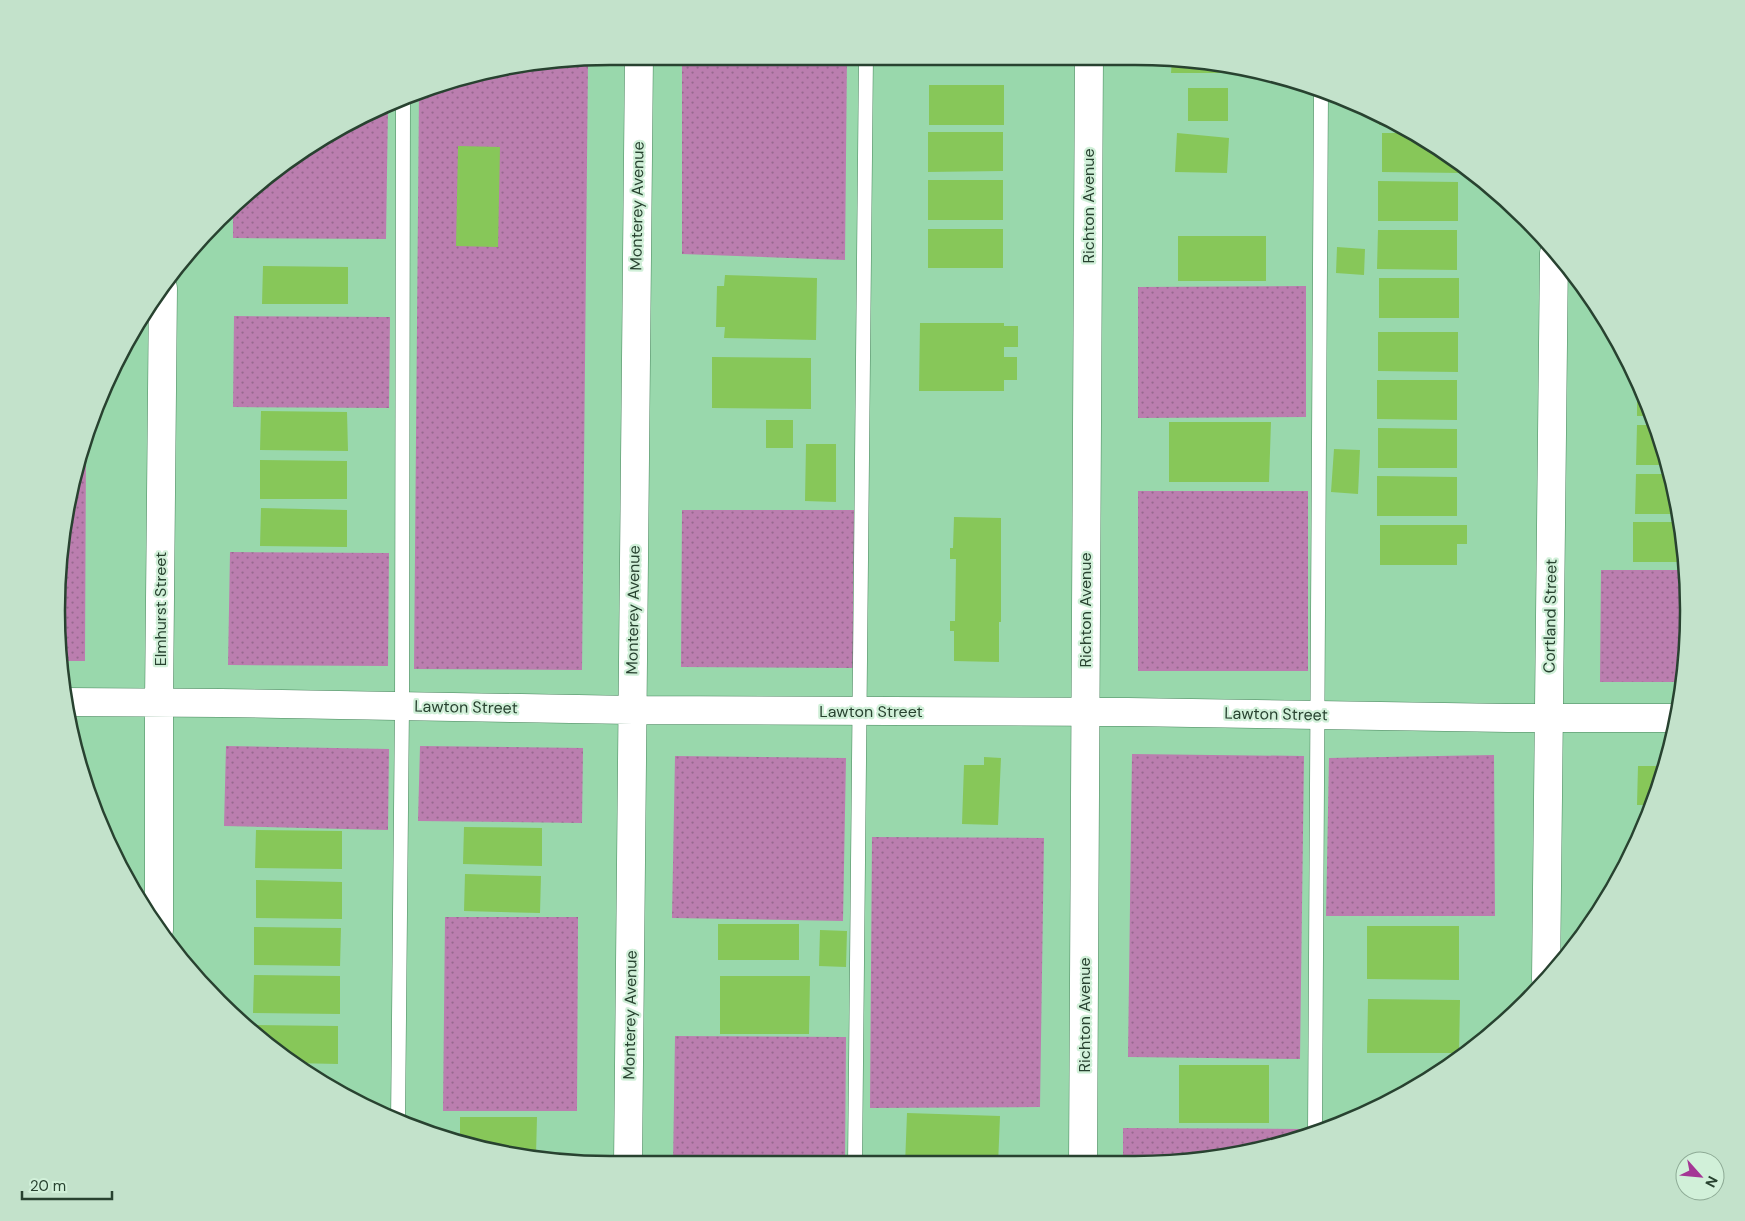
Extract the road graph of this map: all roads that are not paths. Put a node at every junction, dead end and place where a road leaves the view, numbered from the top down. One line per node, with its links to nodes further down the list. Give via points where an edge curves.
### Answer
1 (639, 65): 11 (street, Monterey Avenue)
2 (866, 65): 12 (lane)
3 (1089, 65): 13 (street, Richton Avenue)
4 (1321, 98): 14 (lane)
5 (403, 107): 10 (lane)
6 (1554, 262): 15 (street, Cortland Street)
7 (163, 299): 9 (street, Elmhurst Street)
8 (73, 702): 9 (street, Lawton Street)
9 (159, 702): 10 (street, Lawton Street); 17 (street, Elmhurst Street)
10 (402, 706): 11 (street, Lawton Street); 19 (lane)
11 (632, 710): 12 (street, Lawton Street); 21 (street, Monterey Avenue)
12 (859, 711): 13 (street, Lawton Street); 22 (lane)
13 (1085, 712): 14 (street, Lawton Street); 23 (street, Richton Avenue)
14 (1318, 715): 15 (street, Lawton Street); 20 (lane)
15 (1549, 718): 16 (street, Lawton Street); 18 (street, Cortland Street)
16 (1670, 718)
17 (159, 917)
18 (1546, 969)
19 (398, 1112)
20 (1315, 1125)
21 (628, 1156)
22 (855, 1156)
23 (1083, 1156)

